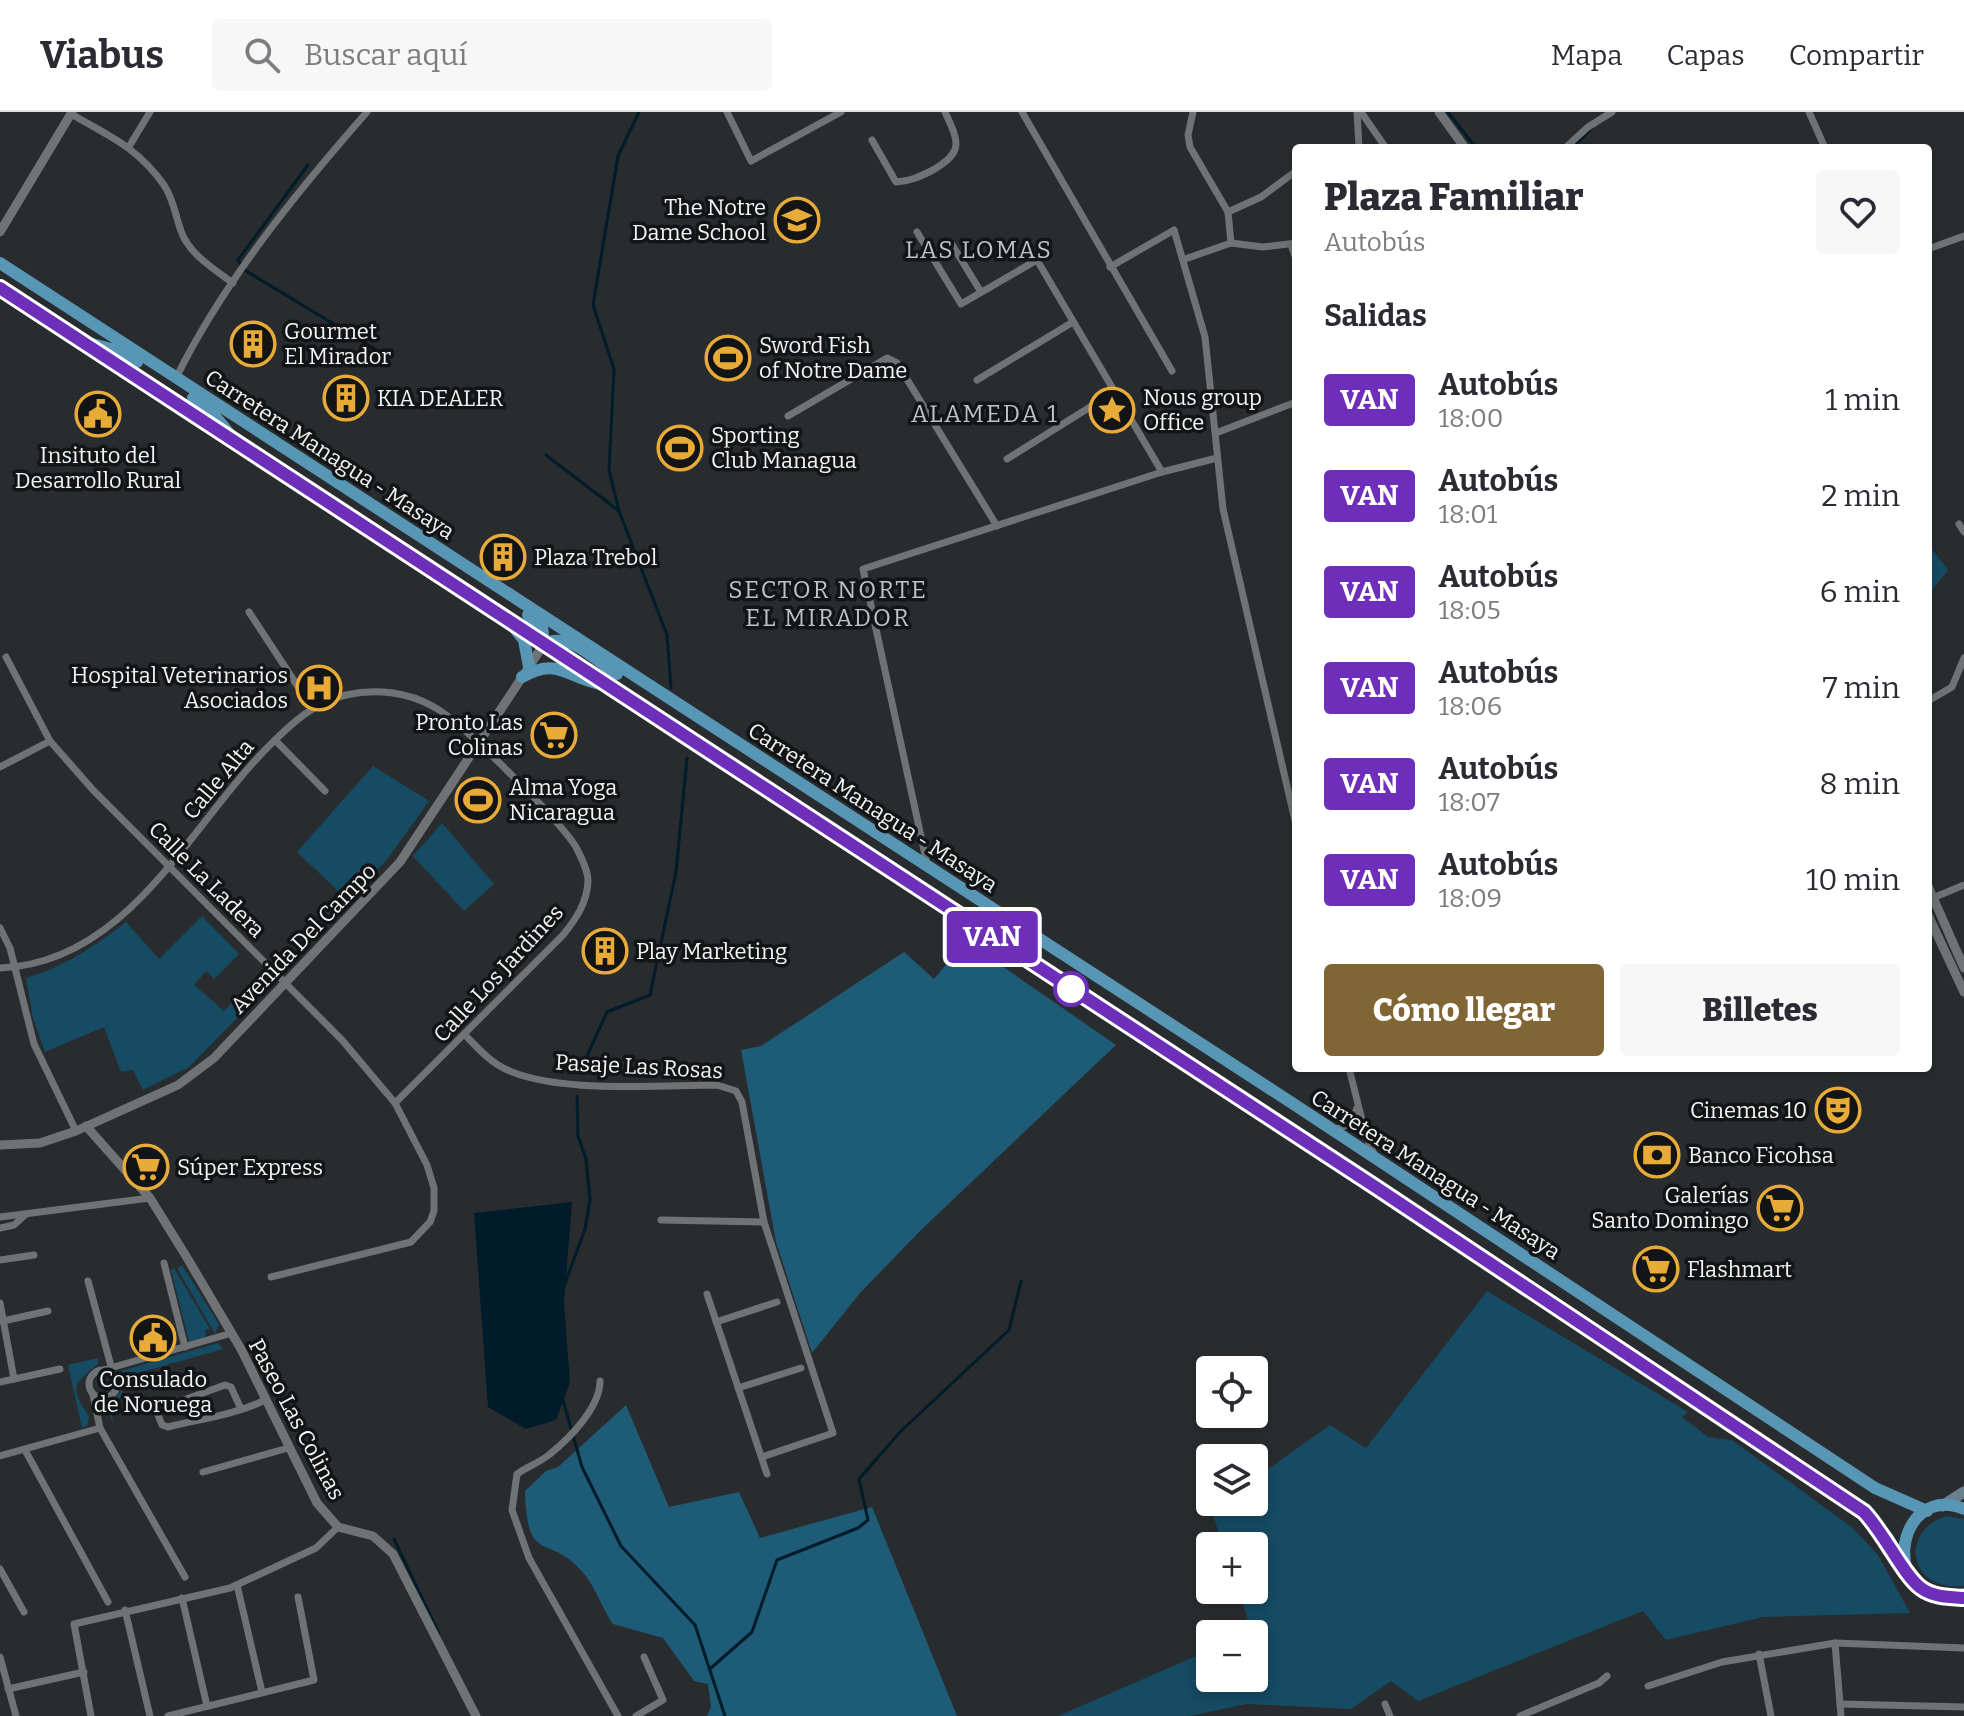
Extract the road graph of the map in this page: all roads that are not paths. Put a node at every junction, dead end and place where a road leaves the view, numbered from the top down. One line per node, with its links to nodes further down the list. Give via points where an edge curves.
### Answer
1 (150, 112): 19 (street)
2 (367, 112): 32 (street, via 287,206)
3 (727, 112): 12 (street, via 751,161)
4 (945, 112): 13 (street, via 957,137 956,151 950,160 912,181 896,182 890,176)
5 (1022, 112): 31 (street)
6 (1193, 112): 21 (street, via 1190,147)
7 (1359, 112): 14 (street); 15 (street)
8 (1439, 112): 16 (street)
9 (1612, 112): 17 (street)
10 (1809, 112): 18 (street)
11 (72, 113): 19 (street); 22 (street)
12 (836, 113)
13 (872, 140)
14 (1359, 144)
15 (1383, 144)
16 (1462, 144)
17 (1569, 144)
18 (1823, 144)
19 (130, 145): 32 (street, via 175,204 182,235 204,262)
20 (1292, 174): 21 (street)
21 (1228, 212): 26 (street)
22 (0, 232)
23 (917, 232): 34 (street, via 961,304)
24 (1964, 236): 28 (street)
25 (951, 243): 34 (street)
26 (1231, 243): 27 (street); 29 (street)
27 (1292, 244)
28 (1932, 248)
29 (1185, 259): 31 (street, via 1174,230); 43 (street, via 1205,337)
30 (0, 263): 38 (highway, Carretera Managua - Masaya)
31 (1110, 267): 37 (street)
32 (233, 283): 38 (street)
33 (0, 288): 36 (highway, Carretera Managua - Masaya)
34 (981, 292): 35 (street, via 1037,260)
35 (1073, 322): 39 (street); 40 (street)
36 (86, 344): 38 (highway, via 119,351 160,376); 44 (highway, Carretera Managua - Masaya)
37 (1172, 371)
38 (176, 378): 44 (highway, via 179,388 209,409); 49 (highway, Carretera Managua - Masaya)
39 (977, 380)
40 (1114, 392): 46 (street); 47 (street)
41 (1292, 404): 43 (street)
42 (788, 416): 48 (street, via 887,358 897,363)
43 (1216, 433): 45 (street)
44 (235, 441): 51 (highway, Carretera Managua - Masaya)
45 (1217, 458): 47 (street); 67 (street, via 1231,547)
46 (1007, 459)
47 (1162, 472): 48 (street)
48 (997, 526): 69 (street, via 863,569)
49 (478, 574): 52 (highway, via 495,593 542,626); 57 (highway, Carretera Managua - Masaya)
50 (249, 612): 61 (street)
51 (509, 622): 52 (highway, Carretera Managua - Masaya); 55 (highway, via 524,640)
52 (544, 644): 55 (street, Avenida Del Campo); 57 (highway, via 566,640 622,677); 58 (highway, Carretera Managua - Masaya)
53 (6, 657): 63 (street, Calle La Ladera)
54 (1964, 658): 59 (street)
55 (525, 672): 58 (highway, via 555,666); 64 (street, Avenida Del Campo)
56 (1964, 679): 59 (street)
57 (642, 681): 69 (highway, Carretera Managua - Masaya)
58 (608, 686): 133 (highway, Carretera Managua - Masaya, via 1864,1512)
59 (1952, 687): 60 (street)
60 (1932, 699)
61 (312, 708): 62 (street, Calle Alta); 64 (street, Calle Alta, via 365,691 413,697 455,721)
62 (275, 740): 66 (street); 68 (street, Calle Alta)
63 (50, 741): 65 (street); 68 (street, Calle La Ladera)
64 (479, 745): 78 (street, Avenida Del Campo, via 400,862); 80 (street, Calle Los Jardines, via 574,845 588,880 584,904 563,935)
65 (0, 767)
66 (325, 791)
67 (1292, 808)
68 (169, 866): 75 (street, Calle Alta, via 136,904 100,931 43,963); 78 (street, Calle La Ladera)
69 (927, 866): 85 (highway, Carretera Managua - Masaya)
70 (1964, 885): 71 (street)
71 (1932, 900)
72 (1932, 907): 77 (street)
73 (1932, 924): 79 (street)
74 (0, 928): 75 (street, Paseo Las Colinas)
75 (14, 967): 76 (street, Calle Alta); 84 (street, Paseo Las Colinas, via 34,1044)
76 (0, 968)
77 (1964, 968)
78 (283, 982): 82 (street, Calle La Ladera); 84 (street, Avenida Del Campo, via 196,1073)
79 (1964, 992)
80 (466, 1036): 82 (street, Calle Los Jardines); 92 (street, Pasaje Las Rosas, via 498,1065 533,1079 717,1085 736,1091)
81 (1350, 1072): 83 (street)
82 (395, 1103): 97 (street, Calle La Ladera, via 434,1188 434,1211 423,1232 409,1243)
83 (1357, 1106): 85 (street, via 1351,1124); 87 (street)
84 (81, 1128): 86 (street, Avenida Del Campo, via 40,1143); 88 (street, Paseo Las Colinas)
85 (1332, 1130): 87 (highway, Carretera Managua - Masaya)
86 (0, 1145)
87 (1380, 1163): 131 (highway, Carretera Managua - Masaya, via 1875,1488)
88 (150, 1198): 89 (street); 105 (street, Paseo Las Colinas)
89 (25, 1215): 90 (street); 93 (street)
90 (0, 1217)
91 (661, 1220): 92 (street)
92 (764, 1222): 125 (street, via 833,1433)
93 (0, 1228)
94 (34, 1255): 95 (street)
95 (0, 1260)
96 (164, 1263): 106 (street)
97 (271, 1277)
98 (88, 1281): 107 (street)
99 (707, 1294): 104 (street)
100 (777, 1302): 104 (street)
101 (0, 1303): 103 (street)
102 (48, 1311): 103 (street)
103 (3, 1321): 112 (street)
104 (716, 1322): 115 (street)
105 (232, 1333): 106 (street); 118 (street, Paseo Las Colinas)
106 (185, 1347): 107 (street)
107 (115, 1365): 110 (street); 111 (street)
108 (801, 1368): 115 (street)
109 (60, 1369): 112 (street)
110 (100, 1371): 111 (street); 116 (street, via 90,1378)
111 (114, 1376): 117 (street, via 116,1388)
112 (14, 1379): 114 (street)
113 (600, 1381): 162 (street, via 600,1396 569,1435 548,1456 517,1474 512,1510 529,1558)
114 (0, 1382)
115 (738, 1388): 125 (street)
116 (93, 1395): 117 (street); 120 (street)
117 (108, 1397): 120 (street)
118 (265, 1400): 119 (street); 122 (street, Paseo Las Colinas)
119 (241, 1409): 119 (street, via 168,1427 156,1410 225,1385)
120 (100, 1414): 121 (street)
121 (100, 1428): 123 (street); 135 (street)
122 (288, 1448): 126 (street); 132 (street, Paseo Las Colinas, via 317,1503)
123 (25, 1450): 124 (street); 140 (street)
124 (0, 1456)
125 (762, 1457): 127 (street)
126 (203, 1472)
127 (767, 1474)
128 (1964, 1492): 129 (main road)
129 (1942, 1506): 130 (highway); 131 (highway)
130 (1964, 1509)
131 (1927, 1511): 133 (highway, via 1906,1534)
132 (338, 1527): 136 (street, via 316,1548); 161 (street, Paseo Las Colinas, via 373,1536 393,1554)
133 (1904, 1564): 137 (highway, Carretera Managua - Masaya, via 1922,1589)
134 (0, 1571): 142 (street)
135 (185, 1577)
136 (237, 1585): 139 (street); 152 (street)
137 (1960, 1596)
138 (298, 1597): 152 (street, via 314,1680)
139 (182, 1598): 141 (street); 155 (street)
140 (108, 1602)
141 (125, 1610): 148 (street, via 74,1624); 159 (street)
142 (24, 1612)
143 (1835, 1643): 144 (street); 145 (street); 154 (street)
144 (1964, 1648)
145 (1759, 1654): 150 (street); 166 (street)
146 (0, 1657): 151 (street)
147 (644, 1657): 163 (street, via 663,1700)
148 (84, 1672): 151 (street); 158 (street)
149 (1607, 1676): 165 (street)
150 (1648, 1686)
151 (8, 1689): 157 (street)
152 (262, 1692): 155 (street)
153 (1385, 1704): 164 (street)
154 (1840, 1704): 156 (street); 167 (street)
155 (207, 1706): 160 (street)
156 (1964, 1707)
157 (16, 1716)
158 (91, 1716)
159 (150, 1716)
160 (168, 1716)
161 (476, 1716)
162 (618, 1716)
163 (636, 1716)
164 (1390, 1716)
165 (1520, 1716)
166 (1771, 1716)
167 (1841, 1716)

